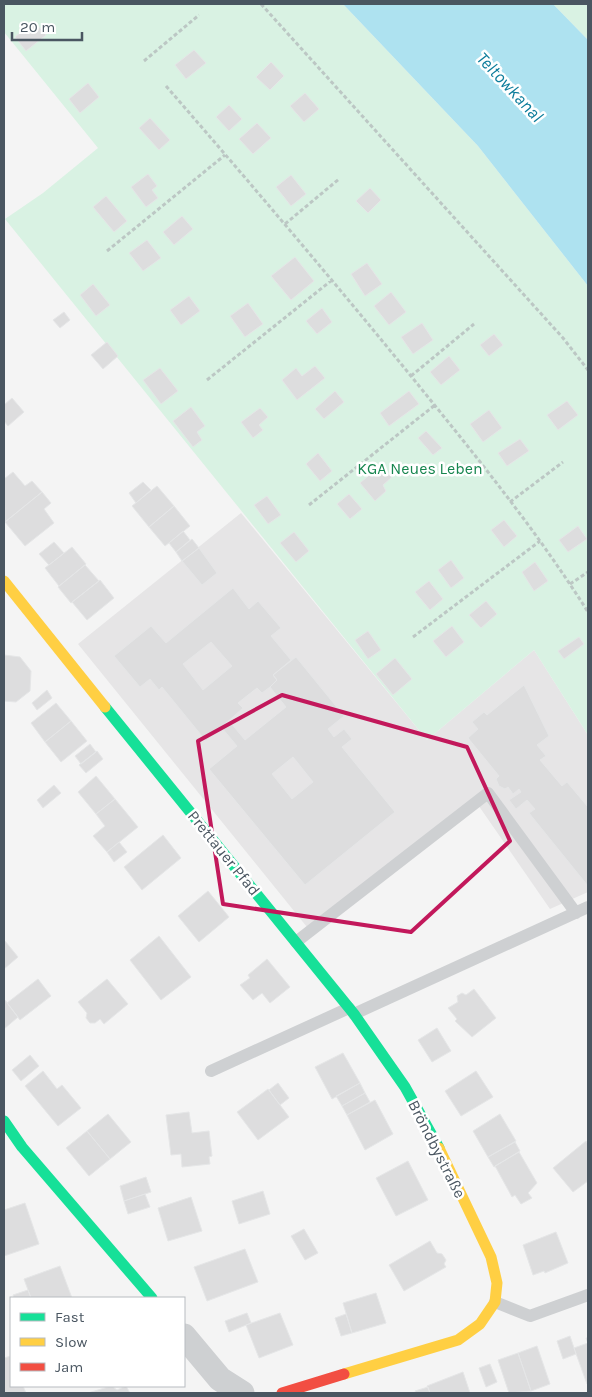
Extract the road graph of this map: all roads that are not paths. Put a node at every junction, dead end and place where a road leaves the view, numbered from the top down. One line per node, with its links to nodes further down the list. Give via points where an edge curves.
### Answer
1 (4, 581): 4 (street, Prettauer Pfad)
2 (588, 907): 3 (lane)
3 (576, 913): 4 (lane, via 488,793); 5 (lane)
4 (296, 942): 5 (street, Prettauer Pfad)
5 (352, 1011): 6 (lane); 10 (street, Bröndbystraße, via 405,1087 432,1133 491,1257 497,1283)
6 (211, 1071)
7 (4, 1121): 9 (street, via 22,1147)
8 (588, 1294): 10 (lane, via 530,1316)
9 (151, 1297)
10 (495, 1302): 13 (street, via 480,1324 458,1340)
11 (185, 1337): 12 (street, via 220,1379)
12 (242, 1393)
13 (282, 1393)

